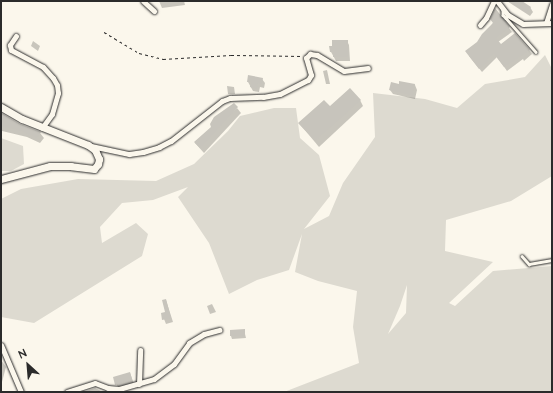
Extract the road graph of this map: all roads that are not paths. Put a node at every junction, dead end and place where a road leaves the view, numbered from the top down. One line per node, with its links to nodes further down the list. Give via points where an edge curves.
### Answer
1 (143, 1): 5 (street)
2 (494, 1): 8 (street)
3 (497, 1): 6 (street)
4 (552, 4): 7 (street)
5 (154, 10)
6 (503, 10): 7 (street, via 508,16 523,24); 10 (lane, via 503,15)
7 (549, 23)
8 (480, 25)
9 (16, 36): 13 (street, via 10,45 11,50 43,67 58,85 52,114)
10 (536, 52)
11 (368, 68): 14 (street, via 344,71 312,53 307,56 311,75 308,80 280,94 230,98 222,101 170,141 159,146 129,154)
12 (1, 107): 13 (main road)
13 (42, 128): 14 (main road)
14 (88, 145): 15 (main road, via 95,150 99,159 94,169 50,166)
15 (1, 179)
16 (522, 256): 17 (lane, via 530,264)
17 (552, 260)
18 (219, 330): 21 (street, via 196,338 167,371)
19 (1, 345): 22 (street)
20 (140, 350): 21 (street)
21 (139, 384): 23 (street, via 113,389 95,383)
22 (21, 392)
23 (67, 392)

